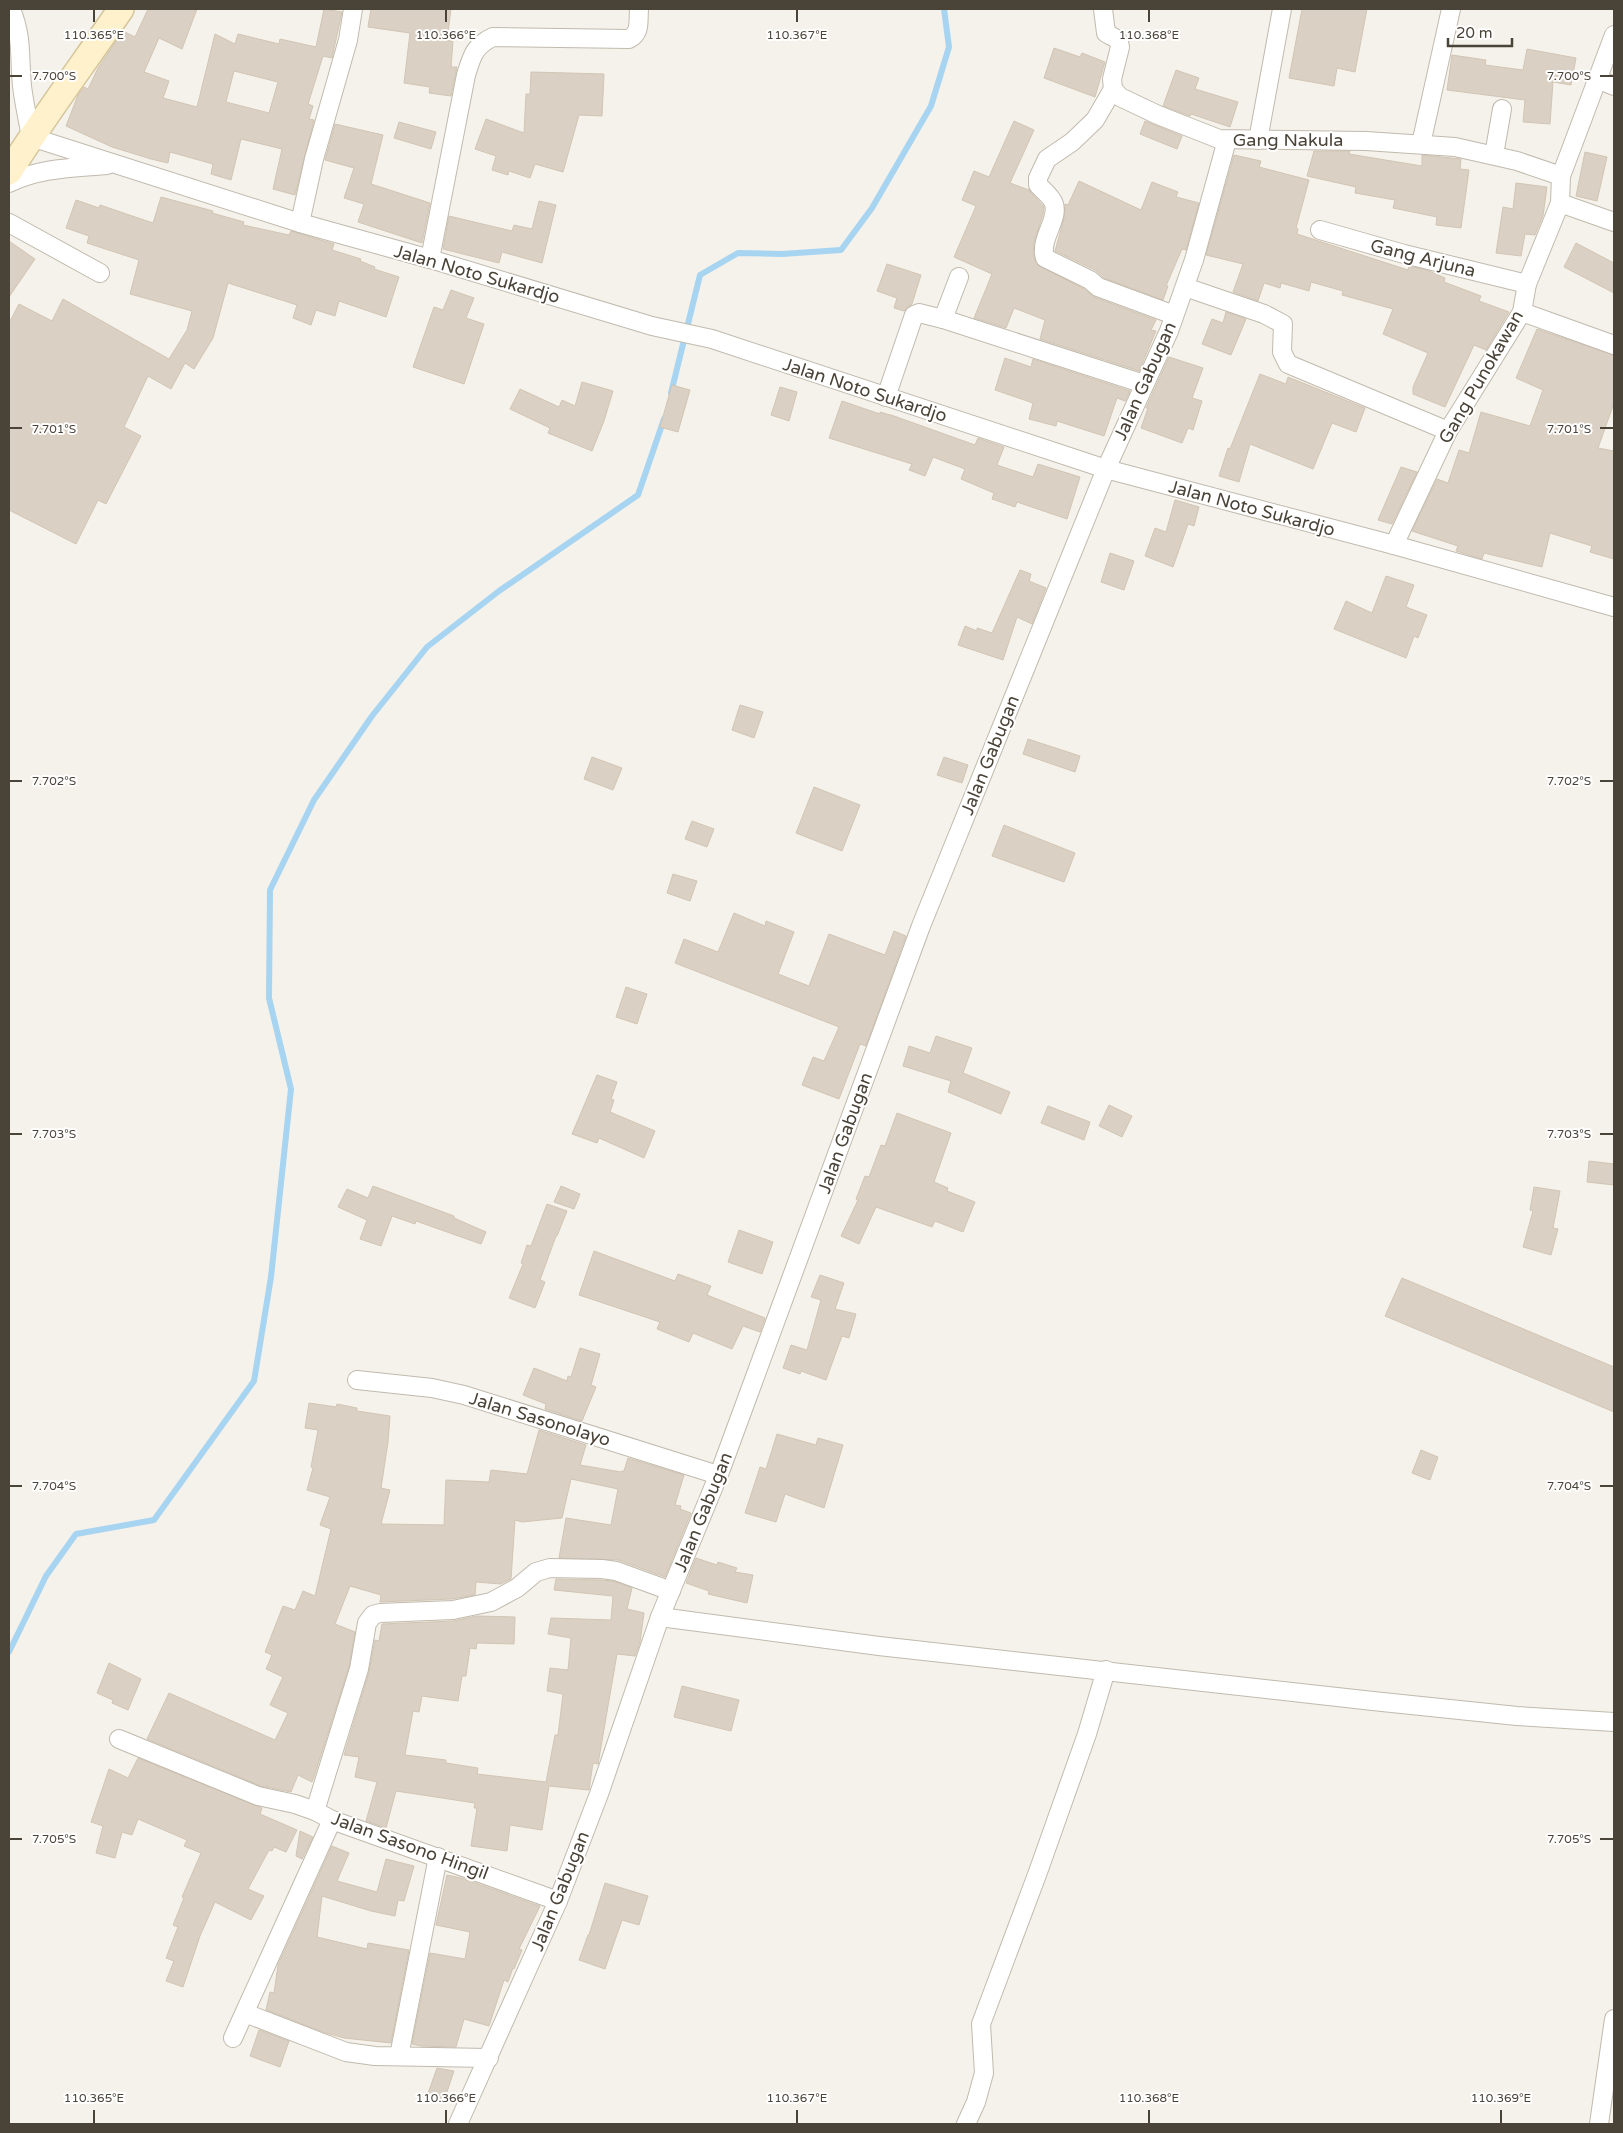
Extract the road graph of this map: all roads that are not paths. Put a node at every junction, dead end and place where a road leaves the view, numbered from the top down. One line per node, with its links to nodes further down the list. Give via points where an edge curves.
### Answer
1 (11, 9): 13 (street, via 18,28 22,84)
2 (121, 9): 13 (main road)
3 (353, 9): 25 (street, via 348,40 314,159)
4 (639, 9): 27 (street, via 638,31 629,39 493,37 482,42 472,56 466,75)
5 (1104, 9): 11 (street, via 1106,33 1117,38 1120,47 1112,79)
6 (1282, 9): 15 (street)
7 (1451, 9): 16 (street)
8 (1614, 35): 9 (street, Gang Punokawan)
9 (1597, 79): 10 (street); 20 (street, Gang Punokawan)
10 (1614, 86)
11 (1113, 89): 14 (street, Gang Nakula, via 1120,97 1158,115); 33 (street, via 1094,120 1072,142 1047,159 1038,178 1038,185 1053,202 1054,210 1043,251 1045,258 1098,287)
12 (1502, 109): 17 (street)
13 (31, 137): 18 (street, Jalan Noto Sukardjo); 19 (main road)
14 (1227, 140): 15 (street, Gang Nakula); 31 (street, Jalan Gabugan)
15 (1258, 140): 16 (street, Gang Nakula)
16 (1421, 144): 17 (street, Gang Nakula)
17 (1494, 155): 20 (street, Gang Nakula)
18 (118, 165): 21 (street, Jalan Noto Sukardjo, via 54,169 26,175); 25 (street, Jalan Noto Sukardjo)
19 (9, 172)
20 (1561, 176): 22 (street, Gang Punokawan)
21 (9, 183)
22 (1560, 203): 23 (street); 30 (street, Gang Punokawan)
23 (1614, 222)
24 (9, 223): 28 (street)
25 (300, 223): 27 (street, Jalan Noto Sukardjo)
26 (1320, 230): 30 (street, Gang Arjuna)
27 (430, 258): 37 (street, Jalan Noto Sukardjo, via 652,326 712,339)
28 (100, 273)
29 (959, 277): 34 (street)
30 (1527, 284): 32 (street, Gang Punokawan)
31 (1185, 287): 33 (street, Jalan Gabugan); 38 (street, via 1264,314 1283,324 1282,352 1288,364)
32 (1522, 312): 35 (street); 38 (street, Gang Punokawan)
33 (1174, 315): 36 (street, Jalan Gabugan)
34 (943, 319): 36 (street); 37 (street, via 919,313 914,315)
35 (1614, 345)
36 (1144, 384): 39 (street, Jalan Gabugan)
37 (886, 397): 39 (street, Jalan Noto Sukardjo)
38 (1448, 431): 40 (street, Gang Punokawan)
39 (1106, 469): 40 (street, Jalan Noto Sukardjo); 43 (street, Jalan Gabugan, via 921,926)
40 (1394, 545): 41 (street, Jalan Noto Sukardjo)
41 (1614, 607)
42 (357, 1380): 43 (street, Jalan Sasonolayo, via 432,1388 464,1396)
43 (718, 1475): 44 (street, Jalan Gabugan)
44 (671, 1591): 45 (street, Jalan Gabugan); 49 (street, Jalan Sasono Hingil, via 616,1571 550,1568 536,1572 518,1588 491,1602 453,1610 373,1615 367,1623 358,1669)
45 (660, 1616): 46 (street, via 879,1646); 52 (street, Jalan Gabugan, via 599,1794)
46 (1106, 1670): 47 (street, via 1517,1716); 59 (street, via 1087,1734 981,2024 984,2073)
47 (1614, 1722)
48 (119, 1739): 49 (street, via 258,1796)
49 (314, 1811): 50 (street, Jalan Sasono Hingil)
50 (332, 1820): 51 (street, Jalan Sasono Hingil); 53 (street)
51 (438, 1857): 52 (street, Jalan Sasono Hingil); 56 (street)
52 (558, 1901): 57 (street, Jalan Gabugan)
53 (245, 2013): 55 (street); 56 (street, via 346,2052)
54 (1614, 2019): 60 (street)
55 (233, 2038)
56 (399, 2056): 57 (street)
57 (489, 2058): 58 (street, Jalan Gabugan)
58 (458, 2124)
59 (966, 2124)
60 (1599, 2124)

